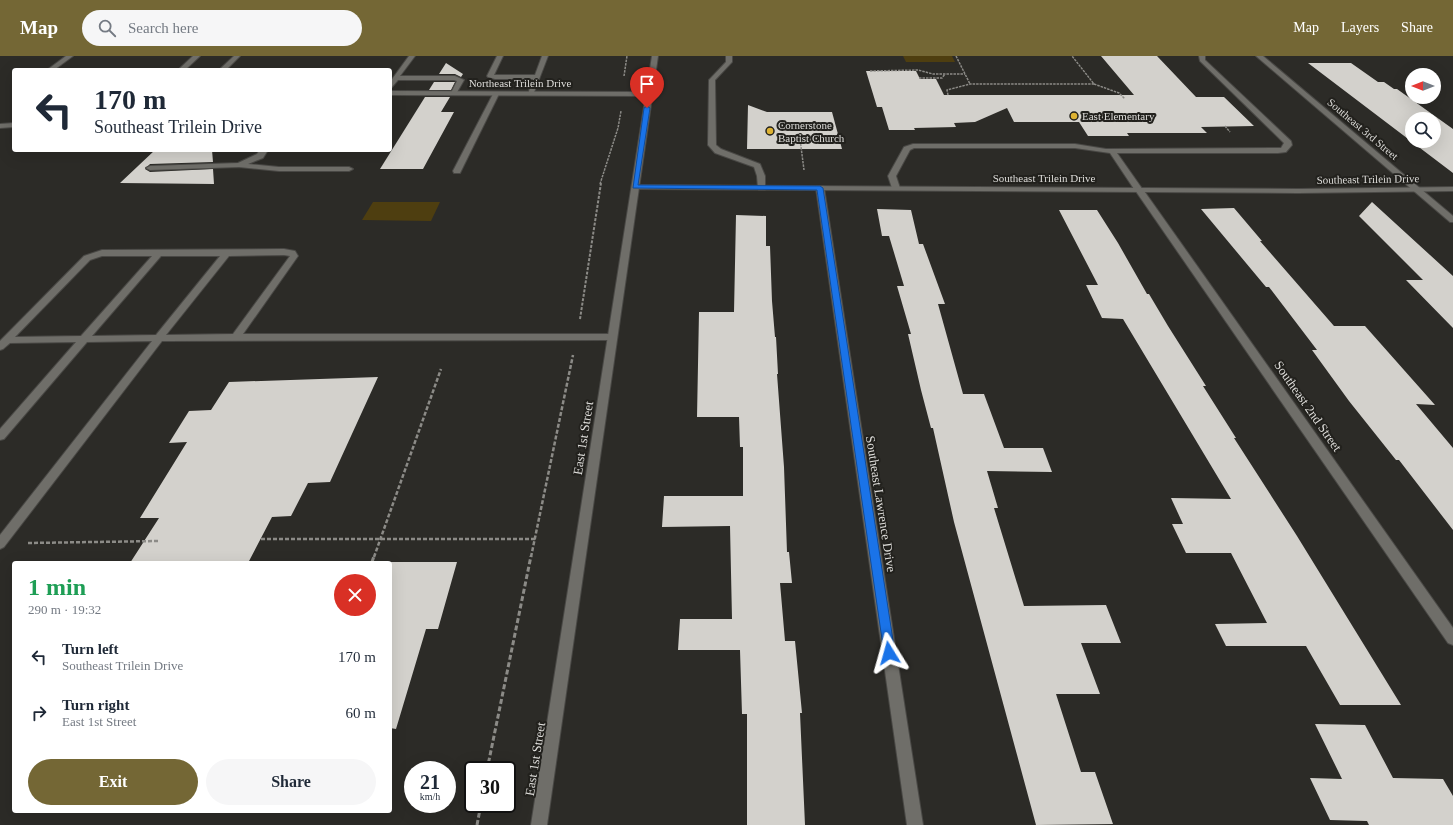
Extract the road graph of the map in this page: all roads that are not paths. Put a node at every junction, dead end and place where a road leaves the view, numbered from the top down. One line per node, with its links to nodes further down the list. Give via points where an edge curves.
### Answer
1 (70, 56): 11 (street)
2 (197, 56): 12 (street)
3 (237, 56): 13 (street)
4 (412, 56): 15 (street)
5 (500, 56): 14 (street, via 490,76)
6 (545, 56): 14 (street)
7 (655, 56): 21 (street, East 1st Street)
8 (728, 56): 31 (street, via 729,62 712,80 712,145 718,151 757,166)
9 (1202, 56): 24 (street, via 1202,60 1288,143 1286,147 1278,151)
10 (1259, 56): 35 (street, Southeast 3rd Street)
11 (53, 68)
12 (183, 68)
13 (224, 68)
14 (537, 77): 20 (street)
15 (396, 78): 16 (street); 18 (street, via 455,78 461,80)
16 (392, 83)
17 (392, 93): 18 (street, Northeast Trilein Drive)
18 (454, 93): 19 (street, Northeast Trilein Drive)
19 (496, 94): 20 (street, Northeast Trilein Drive); 29 (street)
20 (531, 94): 21 (street, Northeast Trilein Drive)
21 (649, 94): 30 (street, East 1st Street)
22 (12, 125): 23 (street)
23 (0, 126)
24 (1112, 151): 33 (street, via 1075,146 913,146 907,150 892,176); 34 (street, Southeast 2nd Street)
25 (263, 152): 26 (street, via 260,156)
26 (239, 165): 27 (street); 28 (street, via 279,169)
27 (150, 168)
28 (349, 169)
29 (457, 170)
30 (635, 187): 31 (street, Southeast Trilein Drive); 41 (street, East 1st Street)
31 (762, 188): 32 (street, Southeast Trilein Drive)
32 (820, 188): 33 (street, Southeast Trilein Drive); 49 (street, Southeast Lawrence Drive)
33 (896, 188): 34 (street, Southeast Trilein Drive)
34 (1139, 190): 35 (street, Southeast Trilein Drive); 47 (street, Southeast 2nd Street)
35 (1418, 190): 36 (street, Southeast Trilein Drive); 37 (street, Southeast 3rd Street)
36 (1453, 190)
37 (1453, 220)
38 (159, 253): 39 (street); 43 (street); 44 (street, via 102,253 87,258)
39 (227, 253): 40 (street, via 284,252 292,253 294,256); 42 (street)
40 (236, 337): 41 (street); 42 (street)
41 (612, 337): 48 (street, East 1st Street)
42 (159, 338): 43 (street); 46 (street)
43 (85, 339): 44 (street); 45 (street)
44 (3, 344)
45 (0, 436)
46 (0, 544)
47 (1453, 639)
48 (539, 825)
49 (915, 825)

